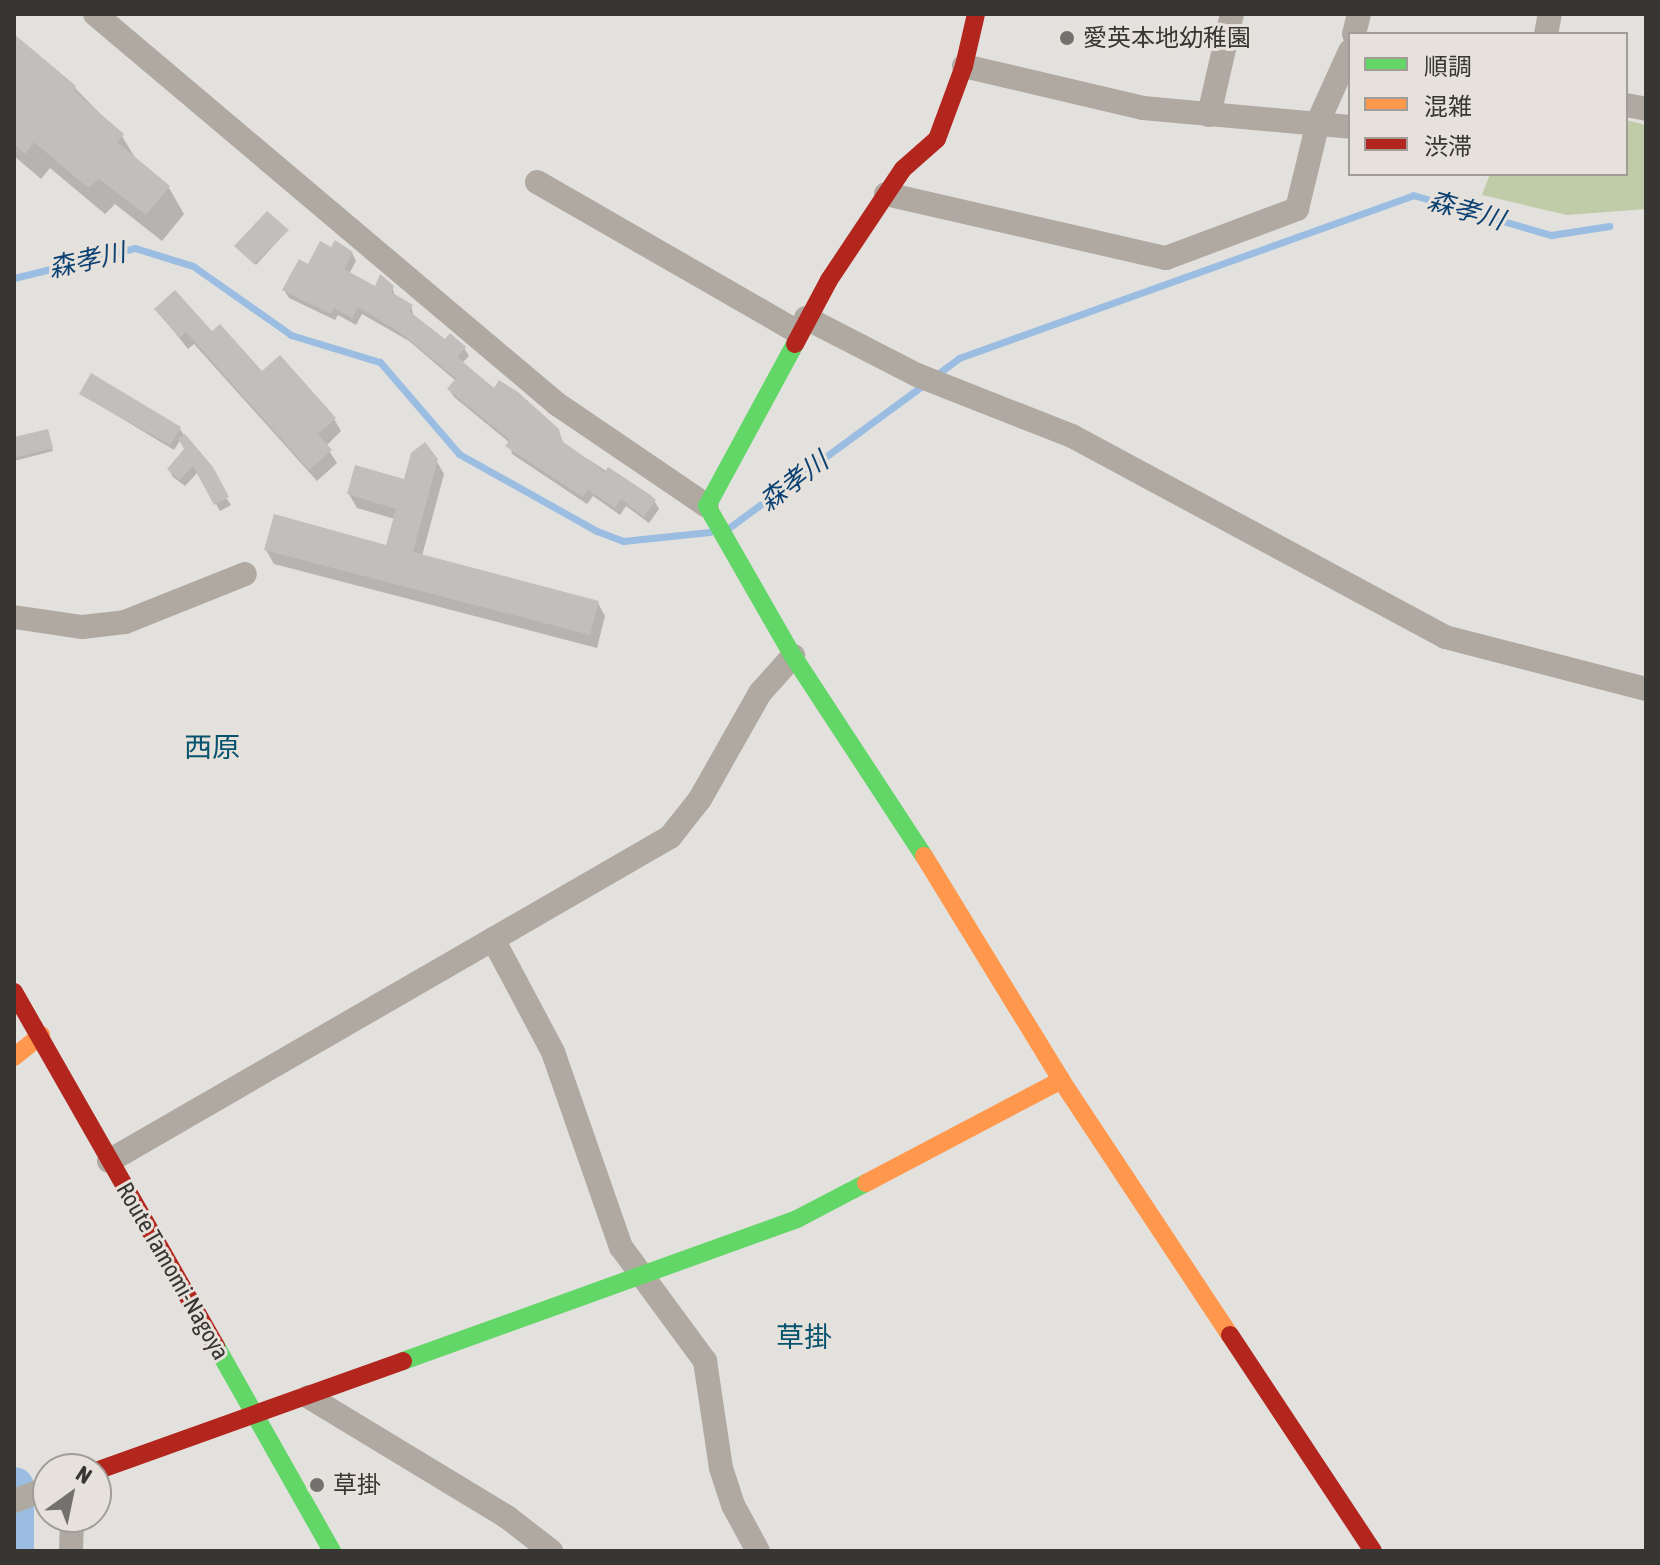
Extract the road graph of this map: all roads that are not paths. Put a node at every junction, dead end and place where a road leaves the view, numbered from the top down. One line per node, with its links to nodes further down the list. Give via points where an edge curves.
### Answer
1 (95, 14): 12 (street, via 557,404)
2 (976, 14): 5 (street)
3 (1232, 14): 6 (street)
4 (1348, 55): 7 (street)
5 (964, 66): 6 (street, via 1143,108); 10 (street, via 937,139 903,169)
6 (1209, 115): 7 (street)
7 (1318, 122): 8 (street); 10 (street, via 1297,209 1166,258)
8 (1348, 127)
9 (537, 182): 11 (street)
10 (886, 194): 11 (street)
11 (802, 325): 12 (street); 16 (street, via 1072,436 1445,637)
12 (710, 512): 15 (street)
13 (245, 574): 14 (street, via 125,622 82,627)
14 (14, 617)
15 (793, 656): 17 (street, via 760,693 700,799 670,837); 21 (street, via 892,804)
16 (1646, 689)
17 (493, 939): 22 (street); 23 (street, via 553,1052 621,1247)
18 (14, 992): 19 (street, Route Tamomi-Nagoya)
19 (41, 1035): 20 (street); 22 (street, Route Tamomi-Nagoya)
20 (14, 1057)
21 (1061, 1080): 23 (street, via 797,1219); 30 (street)
22 (109, 1161): 25 (street, Route Tamomi-Nagoya, via 165,1249)
23 (638, 1274): 24 (street); 29 (street, via 705,1361 721,1468 733,1505)
24 (309, 1397): 25 (street); 28 (street, via 507,1517)
25 (254, 1417): 26 (street); 27 (street, Route Tamomi-Nagoya)
26 (112, 1466)
27 (332, 1551)
28 (551, 1551)
29 (758, 1551)
30 (1373, 1551)

